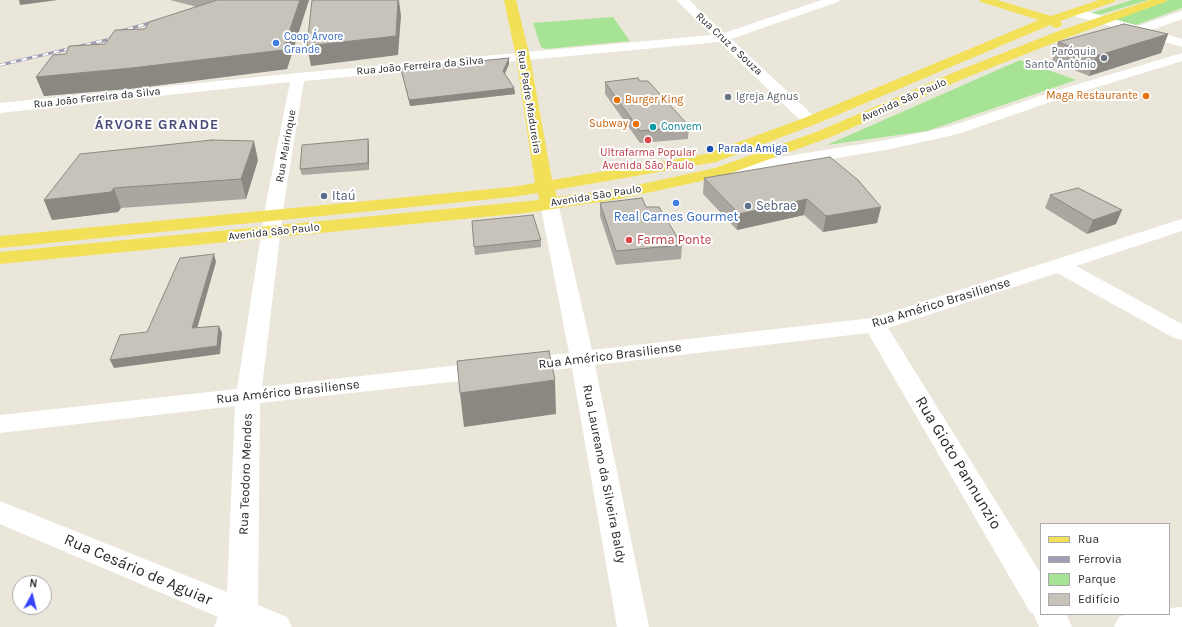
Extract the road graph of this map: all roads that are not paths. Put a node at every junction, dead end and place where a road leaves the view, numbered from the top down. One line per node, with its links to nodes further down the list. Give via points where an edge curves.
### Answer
1 (514, 0): 14 (main road, Rua Padre Madureira)
2 (682, 0): 12 (street, Rua Cruz e Souza)
3 (834, 0): 12 (street, Rua João Ferreira da Silva)
4 (986, 0): 10 (main road)
5 (1110, 0): 7 (main road, Avenida São Paulo)
6 (1161, 0): 9 (main road, Avenida São Paulo)
7 (1075, 12): 9 (street); 10 (main road, Avenida São Paulo)
8 (1182, 15): 11 (street)
9 (1102, 19): 11 (street); 16 (main road, Avenida São Paulo)
10 (1051, 20): 16 (main road, via 1057,26 1003,51); 19 (main road, Avenida São Paulo)
11 (1139, 30): 13 (street)
12 (721, 38): 14 (street, Rua João Ferreira da Silva); 19 (street, Rua Cruz e Souza)
13 (1182, 43)
14 (523, 57): 17 (street, Rua João Ferreira da Silva); 21 (main road, Rua Padre Madureira, via 541,174)
15 (1182, 57): 20 (street, via 1060,94 952,131 886,145)
16 (990, 63): 20 (main road, Avenida São Paulo, via 825,134)
17 (298, 77): 18 (street, Rua João Ferreira da Silva); 22 (street, Rua Mairinque)
18 (0, 108)
19 (810, 121): 21 (main road, Avenida São Paulo, via 710,158)
20 (720, 172): 21 (main road, Avenida São Paulo, via 619,194)
21 (547, 195): 22 (main road, Avenida São Paulo); 29 (street, Rua Laureano da Silveira Baldy)
22 (273, 223): 24 (main road, Avenida São Paulo); 25 (main road, Avenida São Paulo); 30 (street, Rua Teodoro Mendes)
23 (1182, 225): 26 (street, Rua Américo Brasiliense)
24 (0, 242)
25 (0, 258)
26 (1060, 266): 27 (street, Rua Américo Brasiliense); 28 (street)
27 (875, 325): 29 (street, Rua Américo Brasiliense); 33 (street, Rua Gioto Pannunzio)
28 (1182, 333)
29 (582, 359): 30 (street, Rua Américo Brasiliense); 38 (street, Rua Laureano da Silveira Baldy)
30 (248, 396): 31 (street, Rua Américo Brasiliense); 35 (street, Rua Teodoro Mendes)
31 (0, 424)
32 (0, 512): 35 (street, Rua Cesário de Aguiar)
33 (1040, 600)
34 (1049, 615): 39 (street)
35 (236, 620): 37 (street, Rua Cesário de Aguiar)
36 (1182, 621): 40 (street)
37 (276, 627)
38 (633, 627)
39 (1056, 627)
40 (1130, 627)

